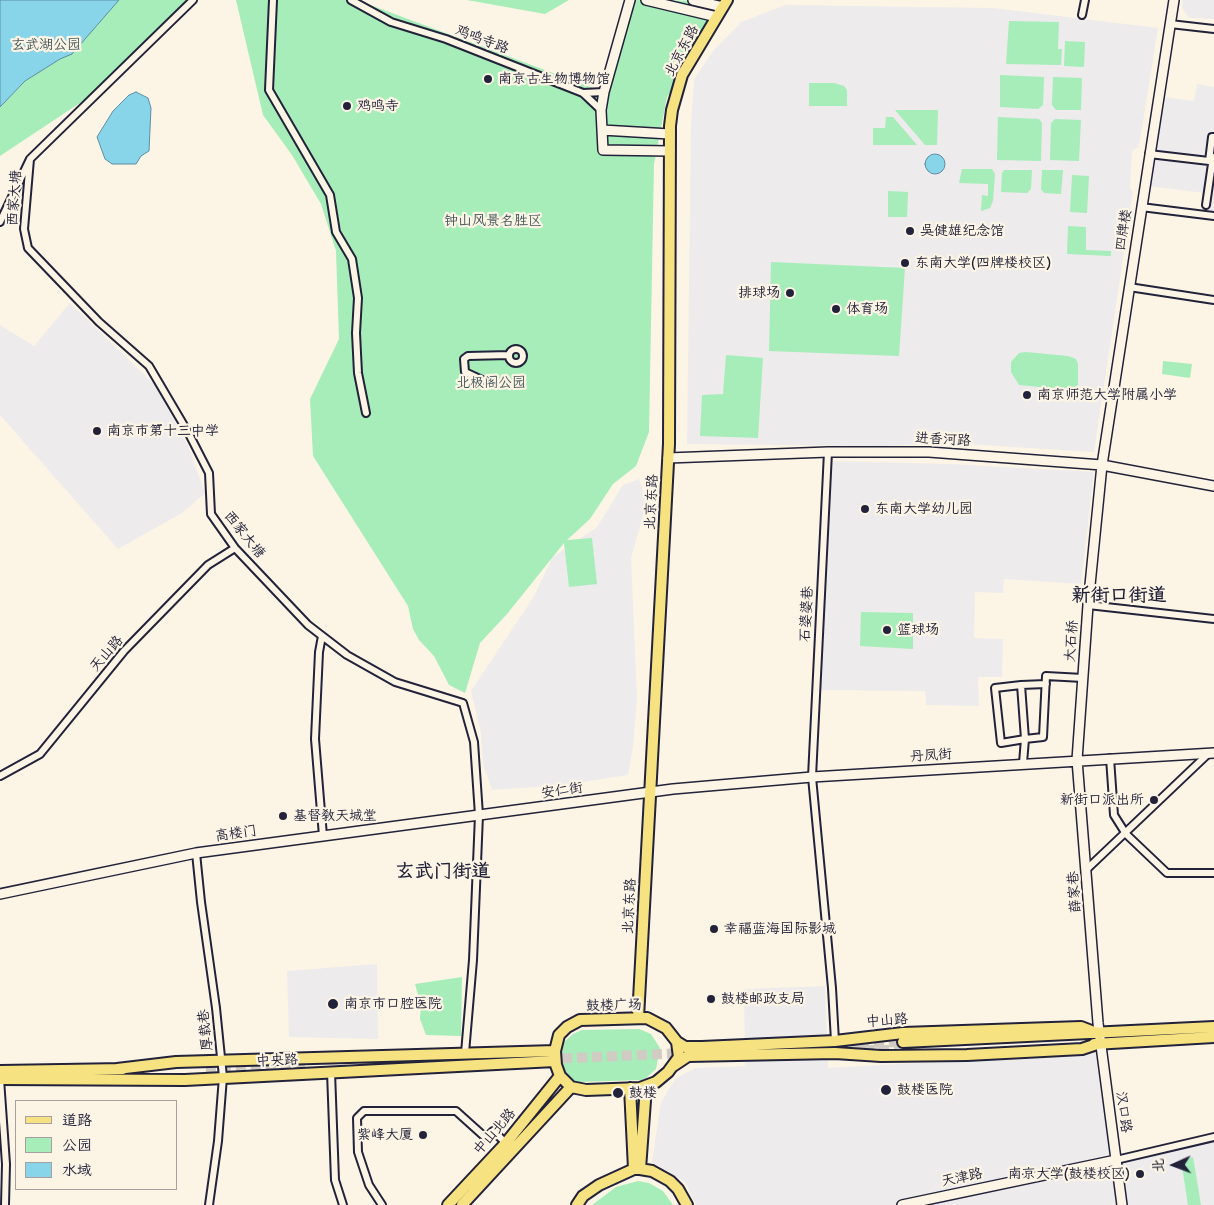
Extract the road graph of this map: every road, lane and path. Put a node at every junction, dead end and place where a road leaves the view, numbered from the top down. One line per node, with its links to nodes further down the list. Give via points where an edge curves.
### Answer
1 (193, 0): 23 (street)
2 (273, 0): 32 (street, via 269,90 330,195 336,232 352,259 358,298 358,373)
3 (350, 0): 15 (street, 鸡鸣寺路, via 391,22 446,39)
4 (630, 0): 14 (street)
5 (646, 0): 11 (street)
6 (693, 0): 9 (street)
7 (1085, 0): 10 (street)
8 (1174, 0): 12 (street, 四牌楼)
9 (725, 2): 11 (main road, 北京东路)
10 (1082, 15)
11 (717, 17): 18 (main road, 北京东路, via 682,75 672,110)
12 (1170, 24): 13 (street); 22 (street, 四牌楼)
13 (1214, 29)
14 (604, 92): 15 (street); 16 (street)
15 (583, 93): 16 (street, 鸡鸣寺路)
16 (601, 110): 17 (street)
17 (602, 130): 18 (street); 20 (street, via 603,150)
18 (670, 134): 20 (main road, 北京东路)
19 (1214, 137): 22 (street, via 1208,161)
20 (670, 151): 34 (main road, 北京东路)
21 (1214, 152): 24 (street)
22 (1149, 154): 25 (street, 四牌楼)
23 (30, 159): 27 (street); 37 (street, 西家大塘, via 24,229 28,248 99,322 149,366 209,474 211,514)
24 (1206, 205)
25 (1141, 207): 26 (street); 28 (street, 四牌楼)
26 (1214, 216)
27 (0, 222)
28 (1129, 287): 29 (street); 35 (street, 四牌楼)
29 (1214, 300)
30 (509, 355): 31 (street, via 468,356 464,359 465,372)
31 (482, 380)
32 (366, 412)
33 (828, 452): 34 (street, 进香河路); 35 (street, 进香河路, via 929,452); 50 (street, 石婆婆巷)
34 (668, 458): 51 (main road, 北京东路)
35 (1102, 465): 36 (street, 进香河路); 38 (street, 大石桥)
36 (1214, 486)
37 (235, 548): 40 (street, 西家大塘); 49 (street, 天山路, via 208,564 124,651 40,754)
38 (1088, 605): 39 (street); 41 (street, 大石桥)
39 (1214, 619)
40 (322, 636): 52 (street, 西家大塘, via 347,655 394,682 463,702 474,742); 54 (street, via 318,652 315,739)
41 (1083, 678): 42 (street, via 1046,676); 47 (street, 大石桥)
42 (1046, 684): 43 (street); 44 (street, via 1043,737)
43 (1021, 685): 44 (street); 44 (street, via 995,688 1001,743)
44 (1025, 739): 48 (street)
45 (1212, 752): 46 (street, 丹凤街); 53 (street)
46 (1110, 758): 47 (street, 丹凤街); 53 (street, via 1114,815)
47 (1077, 760): 48 (street, 丹凤街); 56 (street, 薛家巷)
48 (1024, 763): 50 (street, 丹凤街)
49 (0, 776)
50 (812, 777): 51 (street, 丹凤街); 63 (street, 石婆婆巷)
51 (650, 792): 52 (street, 安仁街); 59 (main road, 北京东路)
52 (479, 815): 54 (street, 高楼门); 65 (street, via 473,960)
53 (1126, 834): 56 (street); 57 (street, via 1167,873)
54 (323, 836): 55 (street, 高楼门)
55 (196, 853): 58 (street, 高楼门); 67 (street, 厚载巷)
56 (1087, 869): 61 (street, 薛家巷)
57 (1214, 873)
58 (0, 894)
59 (638, 1018): 64 (main road, 鼓楼广场, via 660,1024); 66 (main road, 鼓楼广场, via 580,1020 560,1035)
60 (1214, 1027): 61 (main road, 中山路)
61 (1099, 1033): 61 (main road, 中山路, via 903,1046 1062,1036); 62 (main road); 63 (main road, 中山路, via 1081,1027 903,1034); 68 (main road, via 1082,1049 967,1055 688,1056); 80 (street, 汉口路)
62 (1214, 1038)
63 (835, 1041): 64 (main road, 中山路, via 702,1047 685,1047)
64 (677, 1042): 68 (main road, via 679,1056)
65 (465, 1053): 66 (main road, 中央路); 67 (main road, 中央路)
66 (555, 1056): 71 (main road, 中央路); 72 (main road)
67 (222, 1062): 69 (main road, 中央路, via 176,1062); 73 (street, 厚载巷)
68 (673, 1066): 76 (main road)
69 (117, 1069): 70 (main road, 中央路); 74 (main road, 中央路, via 206,1070)
70 (0, 1071)
71 (331, 1072): 73 (main road, 中央路); 85 (street, via 335,1180)
72 (560, 1076): 75 (main road); 79 (main road, 中山北路)
73 (223, 1077): 74 (main road, 中央路, via 185,1080); 84 (street, 厚载巷)
74 (0, 1078): 82 (street, via 6,1164)
75 (571, 1087): 77 (main road, via 586,1090); 88 (main road, 中山北路)
76 (646, 1087): 77 (main road); 81 (main road)
77 (630, 1088): 81 (main road)
78 (1214, 1137): 80 (street)
79 (506, 1143): 86 (street, via 493,1131 486,1138 456,1111 364,1111 358,1118 358,1152 369,1185); 87 (main road, 中山北路)
80 (1116, 1160): 91 (street, 天津路); 92 (street, 汉口路)
81 (637, 1169): 89 (main road, via 599,1185 583,1196); 90 (main road, via 652,1171 670,1181)
82 (2, 1187): 83 (street)
83 (5, 1205)
84 (209, 1205)
85 (343, 1205)
86 (382, 1205)
87 (448, 1205)
88 (462, 1205)
89 (577, 1205)
90 (687, 1205)
91 (902, 1205)
92 (1122, 1205)

